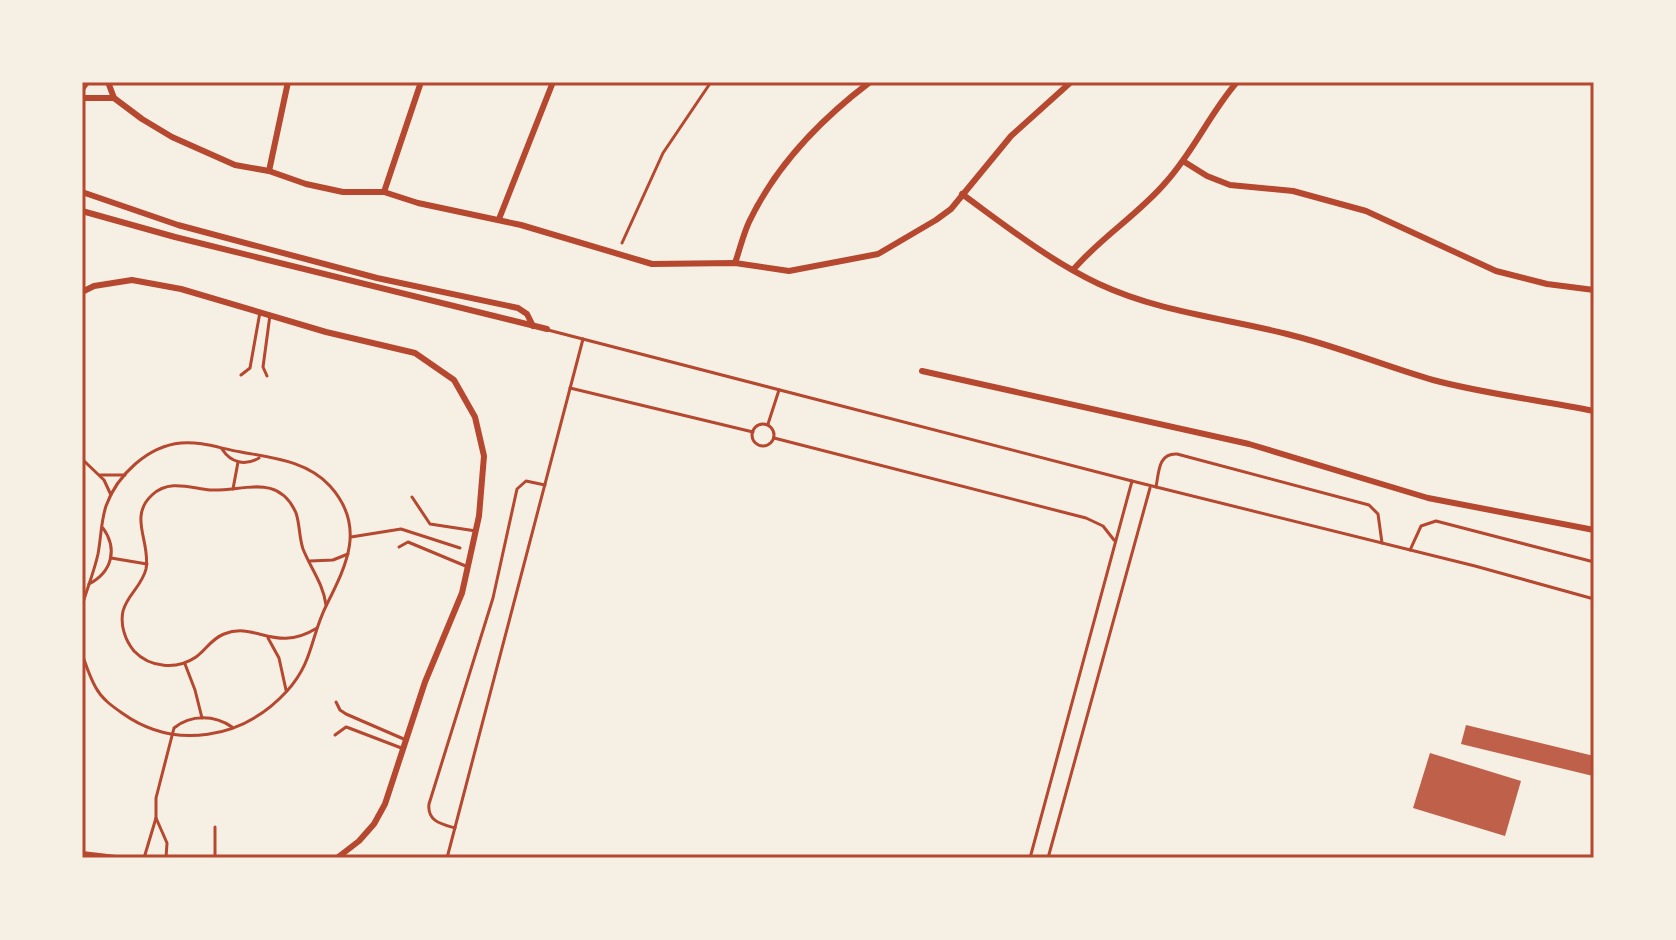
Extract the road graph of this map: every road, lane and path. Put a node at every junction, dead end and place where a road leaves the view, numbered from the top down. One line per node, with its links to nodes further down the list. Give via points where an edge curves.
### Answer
1 (87, 82): 10 (street)
2 (108, 82): 12 (street)
3 (288, 82): 14 (street)
4 (421, 82): 16 (street)
5 (553, 82): 19 (street)
6 (711, 82): 20 (path, via 663,153)
7 (870, 82): 21 (street, via 821,123 782,167 749,223)
8 (1071, 82): 17 (street, via 1003,145)
9 (1237, 82): 13 (street)
10 (82, 89)
11 (82, 98): 12 (street)
12 (114, 98): 14 (street, via 203,152)
13 (1183, 161): 22 (street); 23 (street, via 1230,185 1293,191 1366,211 1496,271)
14 (269, 171): 16 (street, via 343,192)
15 (82, 192): 27 (street, via 193,229 518,308)
16 (384, 192): 19 (street)
17 (962, 194): 21 (street, via 936,220 878,254 789,271); 22 (street)
18 (82, 211): 27 (street)
19 (499, 219): 20 (street)
20 (618, 254): 21 (street, via 652,264)
21 (735, 263)
22 (1073, 270): 35 (street, via 1173,310 1291,335 1468,389)
23 (1594, 290)
24 (82, 292): 25 (street, via 132,280)
25 (260, 312): 26 (street); 31 (lane, via 250,368)
26 (270, 315): 32 (lane, via 263,367); 53 (street, via 415,353 454,380 475,417 484,456)
27 (533, 326): 28 (street)
28 (547, 329): 29 (lane)
29 (583, 339): 33 (lane); 34 (lane)
30 (922, 371): 52 (street, via 1249,444 1428,498)
31 (241, 375)
32 (267, 376)
33 (570, 388): 37 (lane); 46 (lane)
34 (779, 390): 36 (lane); 45 (lane)
35 (1594, 411)
36 (768, 425): 37 (lane); 38 (lane)
37 (753, 432): 38 (lane, via 761,445)
38 (774, 438): 54 (lane, via 1086,518 1103,526)
39 (222, 449): 40 (path); 42 (path); 44 (path, via 172,445 149,453)
40 (261, 456): 42 (path); 58 (path, via 304,466 332,488 350,526)
41 (82, 459): 43 (path)
42 (238, 462): 48 (path)
43 (100, 475): 44 (path); 49 (path)
44 (125, 475): 49 (path)
45 (1132, 481): 47 (lane); 54 (lane)
46 (545, 485): 82 (lane); 82 (lane, via 529,481 518,486 497,583 429,804 433,819)
47 (1153, 486): 55 (lane); 55 (lane, via 1163,458 1177,454 1369,505 1378,514); 91 (lane)
48 (233, 489): 60 (path, via 262,486 285,497 296,514); 62 (path, via 179,485 150,496 139,517)
49 (111, 495): 51 (path)
50 (412, 497): 53 (lane, via 430,524)
51 (102, 526): 59 (path); 64 (path)
52 (1594, 530)
53 (476, 531): 63 (street)
54 (1115, 541): 90 (lane)
55 (1382, 543): 57 (lane)
56 (399, 547): 63 (lane, via 408,542)
57 (1410, 550): 61 (lane, via 1421,526 1436,521); 65 (lane)
58 (348, 554): 60 (path); 66 (path)
59 (111, 558): 62 (path); 64 (path, via 106,571)
60 (310, 561): 66 (path)
61 (1594, 562)
62 (147, 564): 71 (path, via 123,612 125,636 134,651 151,662)
63 (468, 567): 78 (street)
64 (89, 584): 67 (path)
65 (1594, 599)
66 (326, 605): 68 (path)
67 (82, 606)
68 (318, 628): 69 (path, via 297,637); 72 (path, via 309,657)
69 (268, 638): 71 (path, via 230,632); 72 (path, via 279,658)
70 (82, 654): 76 (path, via 109,704 133,721)
71 (184, 663): 74 (path)
72 (286, 692): 75 (path, via 263,712)
73 (336, 702): 78 (lane, via 346,714)
74 (202, 718): 75 (path); 76 (path, via 179,724)
75 (232, 727): 76 (path, via 198,736)
76 (171, 734): 80 (path)
77 (335, 735): 79 (lane, via 346,727)
78 (406, 740): 79 (street)
79 (404, 749): 88 (street, via 374,824)
80 (156, 818): 85 (path); 86 (path, via 167,843)
81 (215, 827): 87 (lane)
82 (455, 828): 89 (lane)
83 (82, 854): 84 (street)
84 (116, 858)
85 (144, 858)
86 (166, 858)
87 (215, 858)
88 (337, 858)
89 (447, 858)
90 (1030, 858)
91 (1048, 858)

